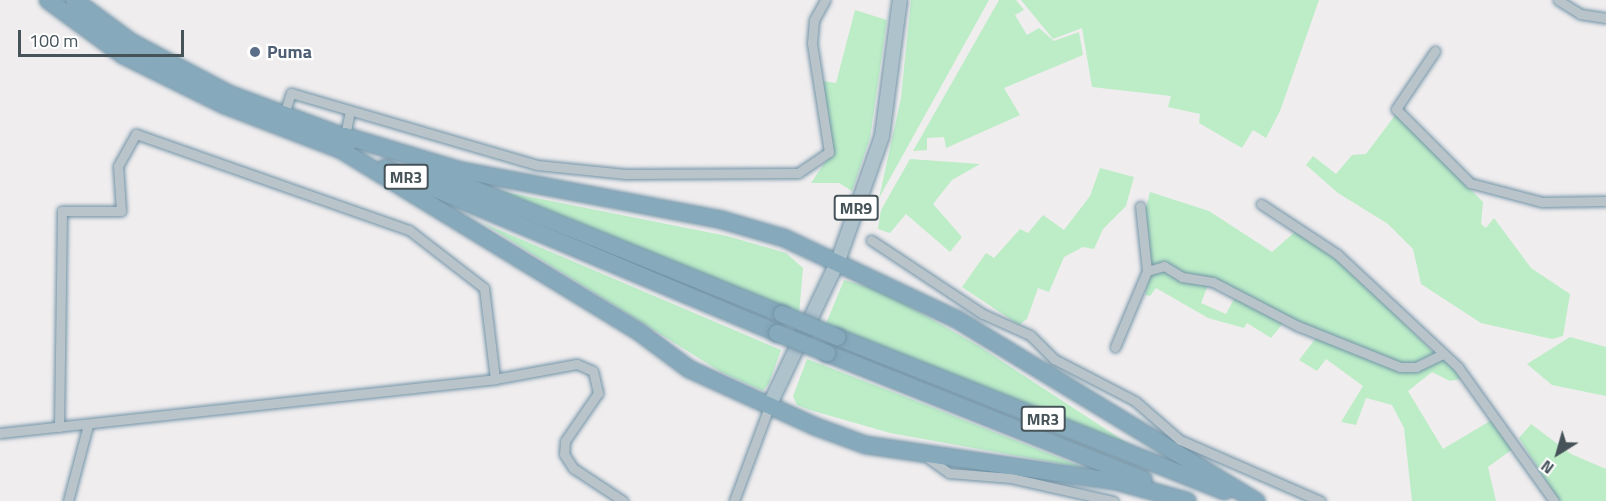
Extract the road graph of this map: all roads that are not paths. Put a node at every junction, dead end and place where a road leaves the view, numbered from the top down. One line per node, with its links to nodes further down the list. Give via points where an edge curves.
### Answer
1 (48, 0): 10 (highway, MR3, via 123,55 225,105)
2 (74, 0): 9 (highway, MR3, via 131,42 229,94)
3 (825, 0): 8 (street, via 814,20 812,43 829,152 798,173 626,174 537,165)
4 (900, 0): 15 (main road, MR9, via 897,53 882,136)
5 (1558, 0): 6 (street, via 1580,14)
6 (1606, 18)
7 (1435, 51): 11 (street, via 1396,108 1470,183 1542,202)
8 (350, 110): 9 (street, via 291,93); 10 (street)
9 (284, 114): 10 (highway, MR3)
10 (341, 142): 15 (highway, via 458,170 722,220); 20 (highway, via 638,331 689,369); 30 (highway, MR3, bridge, via 777,333); 31 (highway, MR3, bridge)
11 (1606, 201)
12 (1262, 204): 18 (street, via 1337,254)
13 (1140, 206): 16 (street)
14 (871, 240): 33 (street, via 983,314 1030,335 1054,359 1135,401 1180,440)
15 (838, 261): 20 (main road, MR9); 32 (highway, via 958,321)
16 (1147, 271): 17 (street); 18 (street, via 1164,266 1182,277 1213,282 1400,367 1416,367)
17 (1115, 347)
18 (1443, 354): 34 (street, via 1477,388)
19 (495, 379): 21 (street); 22 (street, via 484,288 409,230 136,134 118,165 121,211 62,211); 26 (street, via 577,364 593,371 598,393 565,441 564,454 573,468)
20 (770, 404): 24 (highway, via 866,445); 27 (street)
21 (88, 425): 22 (street); 25 (street)
22 (59, 427): 23 (street)
23 (0, 433)
24 (920, 452): 28 (street, via 949,473 1011,478); 29 (highway, via 1119,482)
25 (68, 501)
26 (623, 501)
27 (734, 501)
28 (1113, 501)
29 (1187, 501)
30 (1198, 501)
31 (1248, 501)
32 (1256, 501)
33 (1320, 501)
34 (1554, 501)

